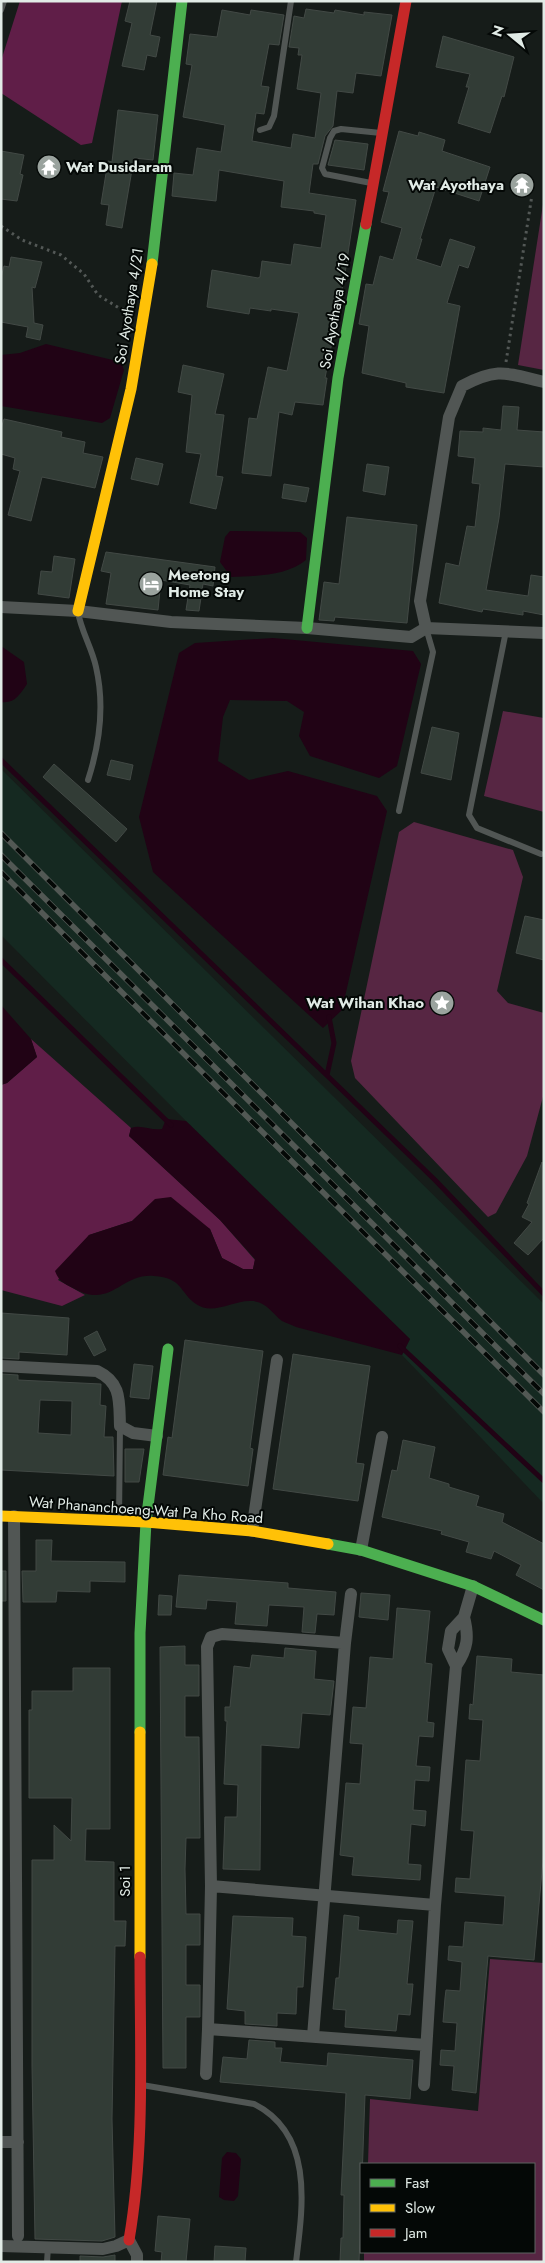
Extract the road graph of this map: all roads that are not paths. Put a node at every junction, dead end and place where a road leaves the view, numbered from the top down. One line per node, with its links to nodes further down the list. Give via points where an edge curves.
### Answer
1 (4, 1): 5 (lane)
2 (182, 1): 11 (street, Soi Ayothaya 4/21, via 144,314 122,432)
3 (291, 1): 6 (lane, via 274,116 269,127)
4 (406, 1): 7 (street, Soi Ayothaya 4/19)
5 (1, 10)
6 (260, 130)
7 (382, 133): 8 (street, Soi Ayothaya 4/19); 8 (lane, via 341,129 334,132 322,168 325,174 333,177)
8 (373, 183): 12 (street, Soi Ayothaya 4/19, via 338,378)
9 (544, 382): 13 (street, via 504,372 484,374 462,386 449,417 420,601)
10 (1, 607): 11 (street)
11 (78, 611): 12 (street, via 171,622); 16 (lane, via 96,667 102,714)
12 (307, 628): 13 (street, via 411,637)
13 (426, 628): 14 (street); 17 (lane, via 433,652)
14 (506, 630): 15 (street); 18 (lane, via 469,816 476,828)
15 (544, 633)
16 (88, 780)
17 (400, 811)
18 (541, 854)
19 (168, 1349): 23 (street, Soi 1)
20 (277, 1360): 28 (street)
21 (1, 1366): 22 (street, via 97,1371 111,1378 119,1395)
22 (120, 1426): 23 (street, via 133,1433); 26 (lane)
23 (157, 1436): 27 (street, Soi 1)
24 (382, 1437): 29 (street)
25 (8, 1516): 26 (street, Wat Phananchoeng-Wat Pa Kho Road); 46 (street)
26 (119, 1521): 27 (street, Wat Phananchoeng-Wat Pa Kho Road)
27 (146, 1522): 28 (street, Wat Phananchoeng-Wat Pa Kho Road); 43 (street, Soi 1, via 140,1633)
28 (252, 1531): 29 (street, Wat Phananchoeng-Wat Pa Kho Road)
29 (361, 1550): 30 (street, Wat Phananchoeng-Wat Pa Kho Road)
30 (473, 1586): 32 (street); 33 (street, Wat Phananchoeng-Wat Pa Kho Road)
31 (351, 1594): 34 (street)
32 (464, 1617): 35 (street, via 468,1634 466,1651); 35 (street, via 451,1631 448,1649)
33 (544, 1620)
34 (345, 1644): 36 (street, via 222,1634 211,1637 207,1647); 37 (street)
35 (456, 1666): 38 (street)
36 (211, 1886): 37 (street); 39 (street)
37 (325, 1894): 38 (street); 40 (street)
38 (435, 1905): 41 (street)
39 (208, 2029): 40 (street); 42 (street)
40 (313, 2036): 41 (street)
41 (426, 2045): 44 (street)
42 (206, 2074)
43 (140, 2085): 48 (street, Soi 1, via 136,2200); 53 (lane, via 254,2104 270,2112 281,2124 298,2160 302,2182)
44 (424, 2085)
45 (1, 2142): 46 (street)
46 (18, 2142): 47 (street)
47 (18, 2236)
48 (129, 2240): 50 (street, via 103,2248); 52 (street, via 137,2254)
49 (1, 2246): 50 (street)
50 (48, 2247): 51 (lane)
51 (47, 2262)
52 (137, 2262)
53 (296, 2262)

